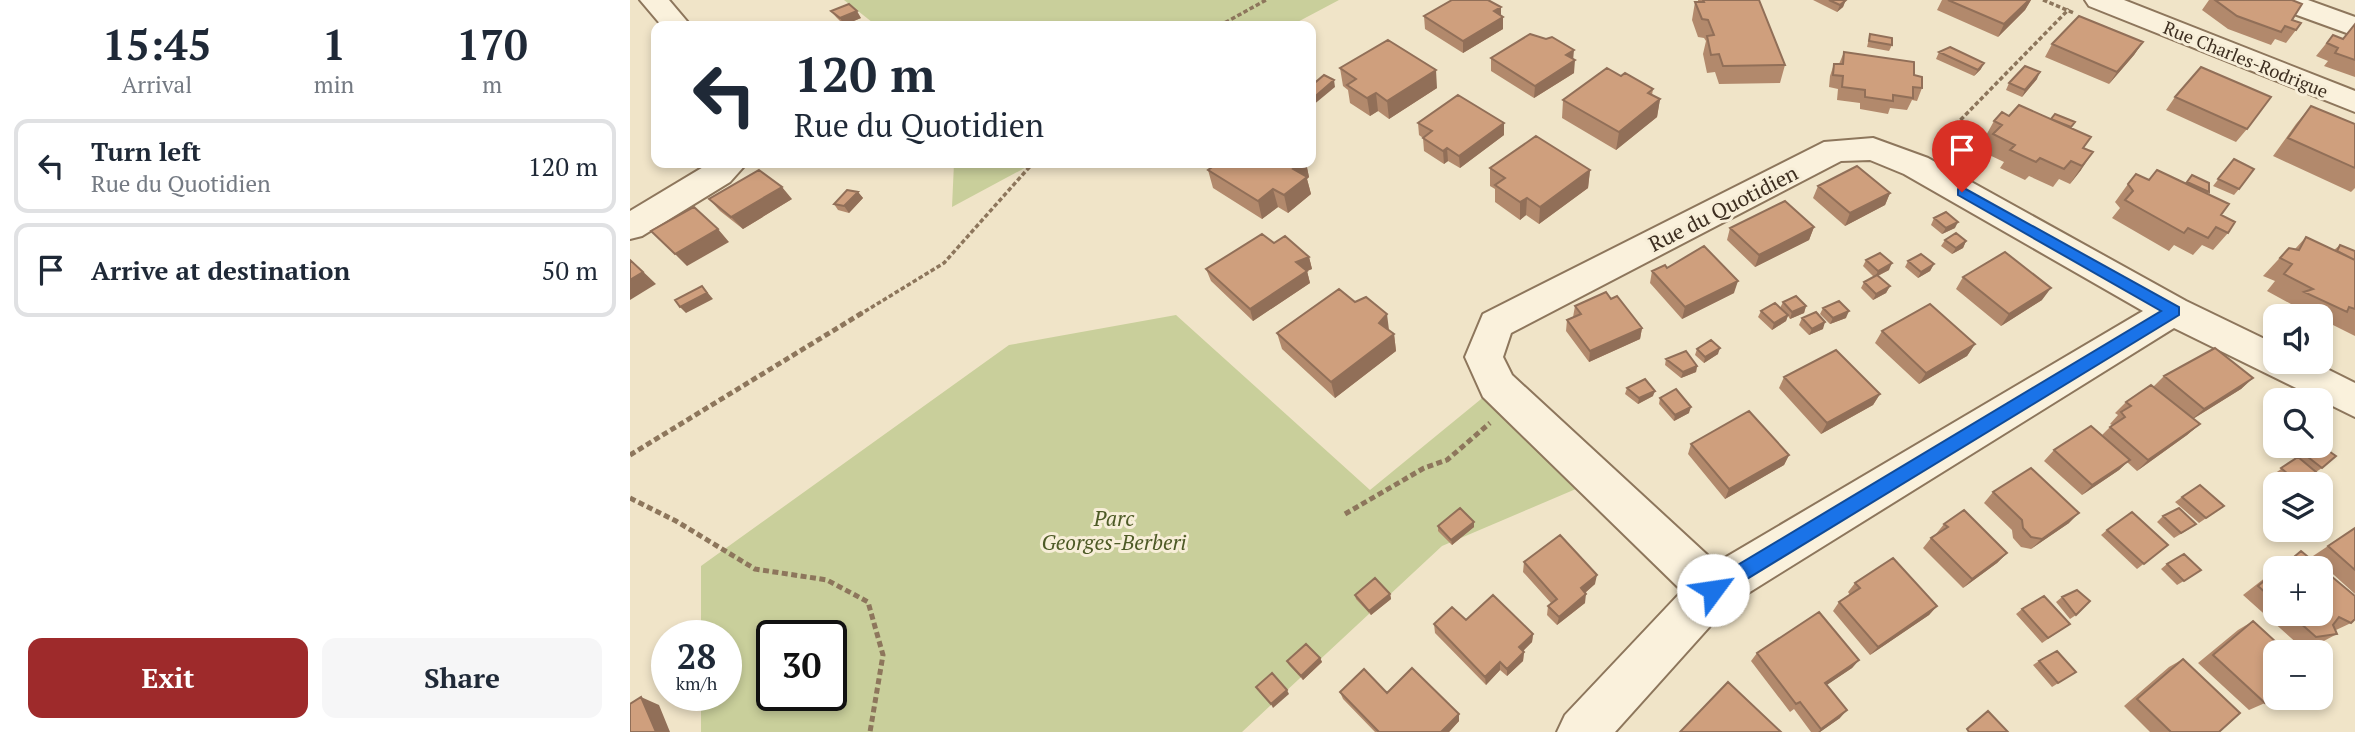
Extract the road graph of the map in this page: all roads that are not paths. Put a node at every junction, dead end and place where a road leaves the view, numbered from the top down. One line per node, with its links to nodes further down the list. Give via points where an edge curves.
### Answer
1 (654, 0): 4 (street)
2 (2282, 0): 5 (street)
3 (2086, 3): 6 (street, Rue Charles-Rodrigue)
4 (673, 21)
5 (2355, 27)
6 (2355, 102)
7 (725, 168): 8 (street)
8 (630, 227)
9 (2174, 311): 10 (street, Rue du Quotidien); 13 (street); 13 (street, Rue du Quotidien, via 1916,166 1874,149 1835,150 1496,324 1484,358 1497,386)
10 (2263, 356)
11 (2300, 374): 12 (street, Rue du Quotidien)
12 (2355, 401)
13 (1713, 590): 14 (street)
14 (1582, 732)

